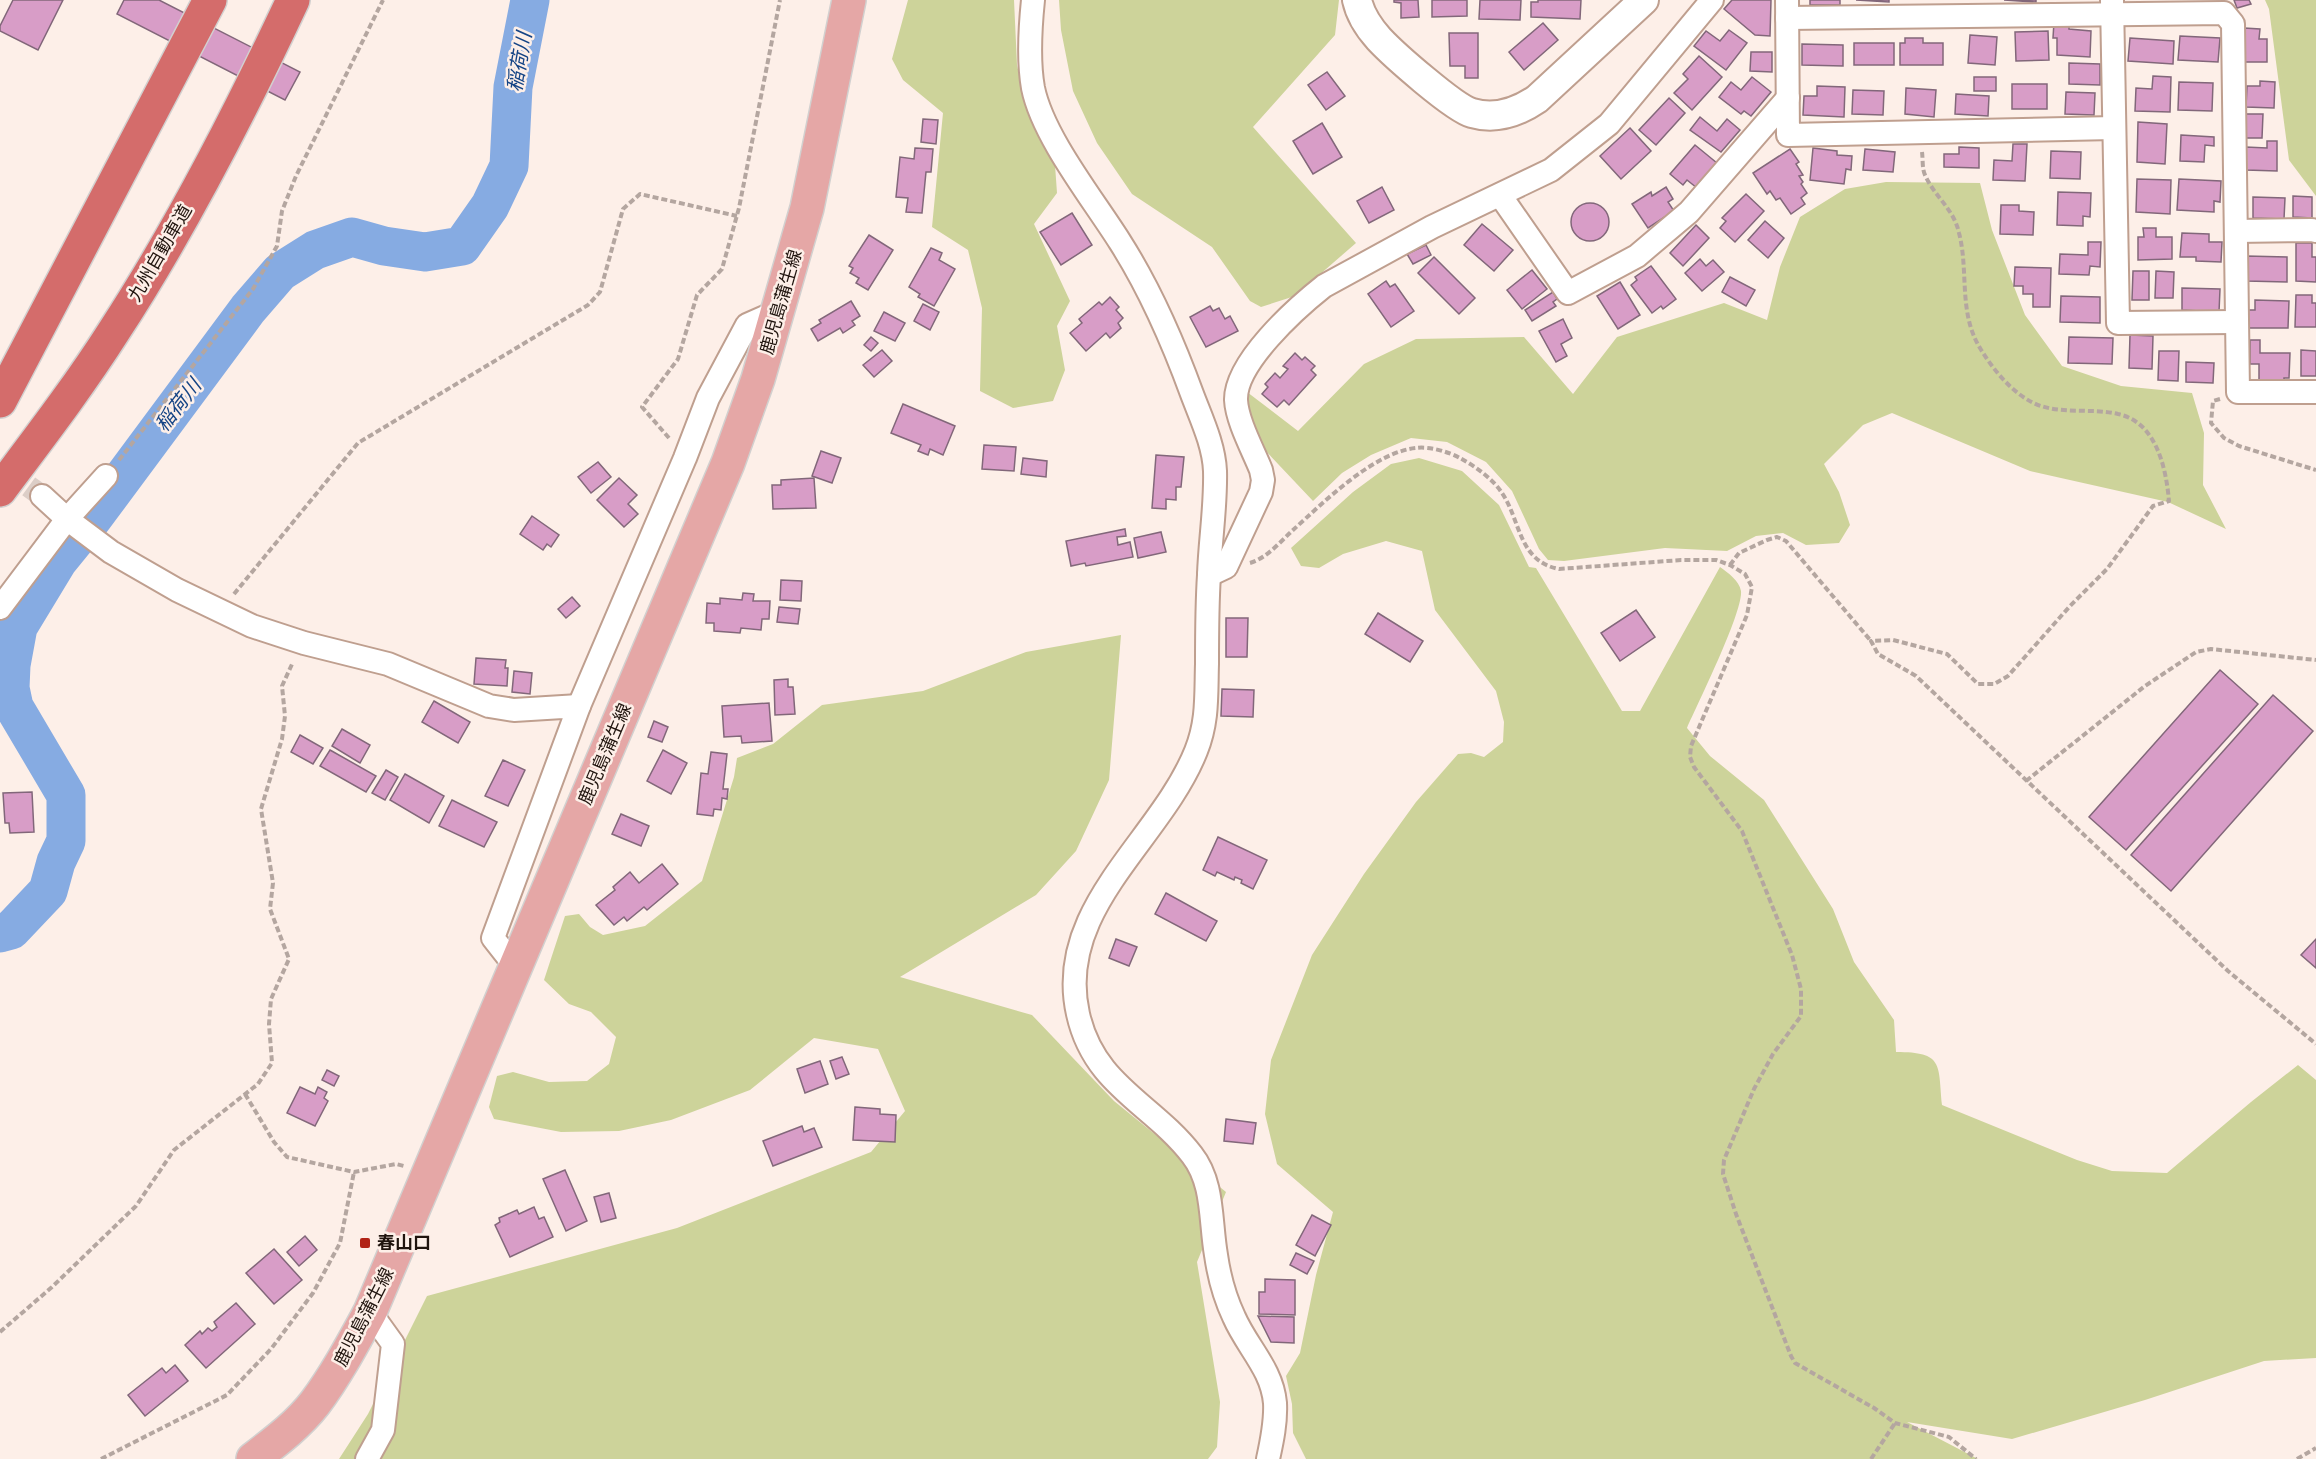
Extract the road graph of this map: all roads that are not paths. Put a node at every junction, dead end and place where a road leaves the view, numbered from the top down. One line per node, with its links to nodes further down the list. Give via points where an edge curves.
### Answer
1 (210, 0): 18 (highway)
2 (293, 0): 20 (highway, 九州自動車道, via 189,205 115,331)
3 (849, 0): 15 (main road, 鹿児島蒲生線, via 807,208)
4 (1033, 0): 23 (street, via 1030,33 1034,90 1047,125 1123,246 1172,340 1206,431 1215,465)
5 (1357, 0): 6 (street, via 1381,41 1455,105 1490,116 1523,109 1538,99)
6 (1644, 0)
7 (1712, 0): 12 (street, via 1608,124 1551,170)
8 (2112, 8): 9 (street); 11 (street); 13 (street, via 2224,13 2233,24)
9 (1787, 9): 10 (street)
10 (1788, 98): 11 (street, via 1788,135); 12 (street, via 1689,212 1637,256 1568,293)
11 (2114, 128): 16 (street, via 2118,323)
12 (1500, 195): 23 (street, via 1431,227 1324,286 1246,365 1237,386 1236,402 1263,480 1257,503)
13 (2236, 231): 14 (street); 16 (street)
14 (2316, 231)
15 (779, 311): 25 (street, via 747,325 708,398); 26 (main road, 鹿児島蒲生線, via 728,463)
16 (2236, 322): 17 (street, via 2238,392)
17 (2316, 392)
18 (0, 401)
19 (106, 476): 22 (street)
20 (0, 490)
21 (42, 496): 22 (street)
22 (67, 519): 24 (street); 25 (street, via 111,552 252,626 388,664 489,706 514,710)
23 (1217, 571): 30 (street, via 1207,715 1196,750 1165,809 1097,901 1079,945 1074,989 1085,1043 1108,1077 1184,1146 1201,1169 1207,1184 1216,1258 1225,1292 1234,1318 1268,1373 1275,1402)
24 (0, 608)
25 (579, 706): 26 (street, via 493,938)
26 (515, 966): 27 (main road, 鹿児島蒲生線)
27 (370, 1312): 28 (main road, 鹿児島蒲生線, via 314,1405); 29 (street, via 393,1344 383,1430)
28 (253, 1459)
29 (367, 1459)
30 (1268, 1459)

